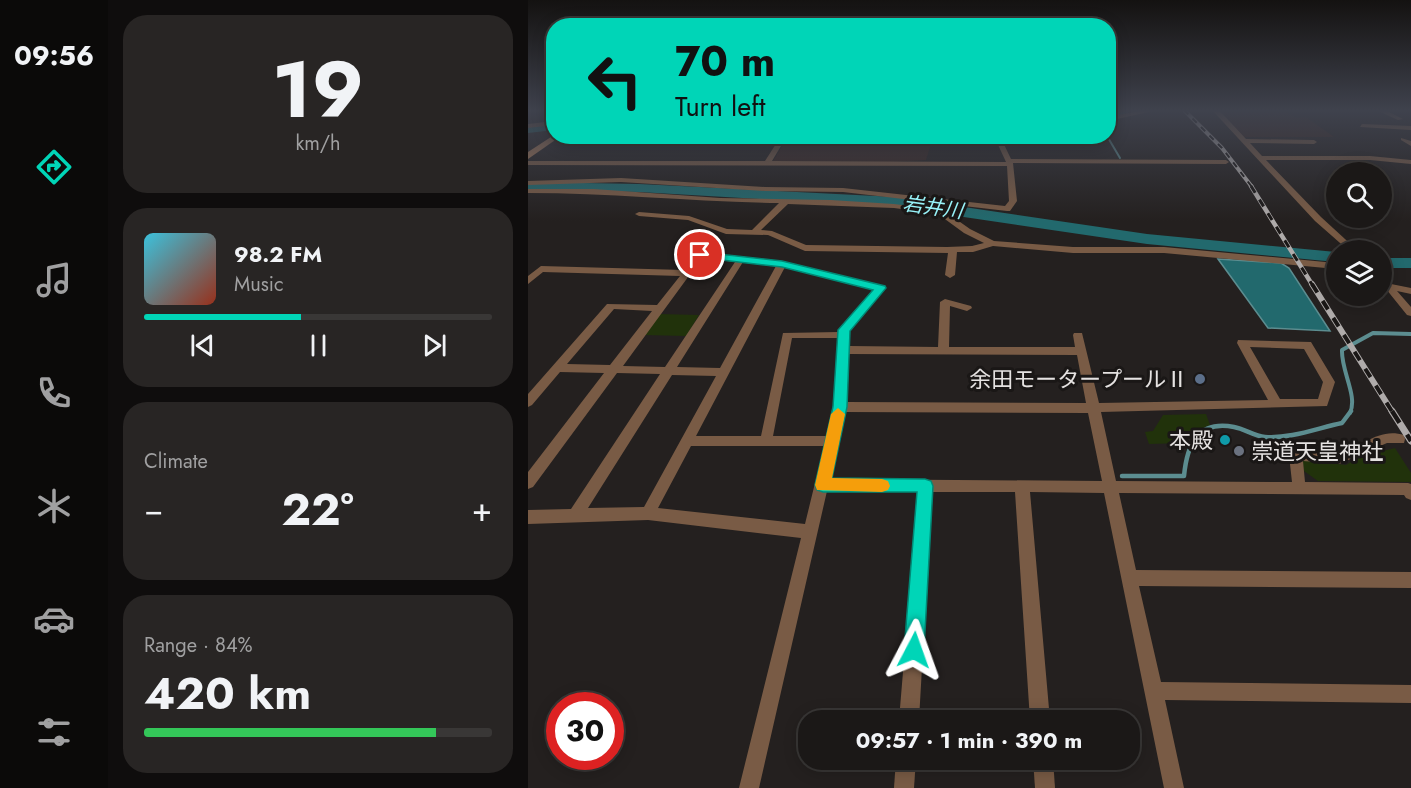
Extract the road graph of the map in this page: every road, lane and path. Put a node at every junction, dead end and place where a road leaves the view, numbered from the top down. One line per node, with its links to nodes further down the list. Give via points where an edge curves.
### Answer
1 (541, 147): 6 (street)
2 (777, 147): 13 (street)
3 (1000, 147): 12 (street)
4 (1248, 147): 8 (street)
5 (1298, 147): 7 (street)
6 (528, 156)
7 (1310, 157): 8 (street); 10 (street)
8 (1260, 159): 21 (street)
9 (1226, 162): 12 (street)
10 (1411, 162)
11 (528, 163): 13 (street)
12 (1009, 163): 13 (street); 17 (street, via 1012,201 1007,209)
13 (767, 164)
14 (528, 183): 17 (street, via 621,180 843,190)
15 (528, 191): 16 (street, via 594,190)
16 (786, 201): 18 (street); 20 (street)
17 (948, 202): 18 (street)
18 (941, 212): 22 (street)
19 (639, 214): 20 (street, via 689,218 726,231)
20 (754, 232): 23 (street, via 769,233 805,248)
21 (1343, 240)
22 (992, 243): 23 (street); 26 (street, via 1073,250 1164,250)
23 (953, 250): 28 (street)
24 (741, 259): 25 (street); 27 (street, via 700,255); 42 (street)
25 (782, 264): 37 (street, via 881,288 844,330); 43 (street)
26 (1326, 265)
27 (687, 273): 29 (street, via 541,270); 33 (street)
28 (950, 275)
29 (528, 281)
30 (1392, 285): 32 (street)
31 (1392, 291): 35 (street)
32 (1411, 291)
33 (660, 308): 40 (street, via 611,306); 41 (street)
34 (967, 308): 38 (street, via 945,302)
35 (1411, 313)
36 (1078, 335): 39 (street)
37 (844, 343): 38 (street); 46 (street); 50 (street, via 787,335)
38 (943, 351): 39 (street)
39 (1082, 351): 47 (street)
40 (558, 368): 41 (street); 44 (street)
41 (614, 369): 42 (street); 52 (street)
42 (669, 370): 43 (street); 60 (street)
43 (724, 372): 49 (street)
44 (528, 402)
45 (1276, 403): 45 (street, via 1323,403 1329,382 1307,345 1242,344); 47 (street)
46 (840, 407): 47 (street); 51 (street)
47 (1094, 408): 56 (street)
48 (1399, 439): 57 (street, via 1386,438 1339,459 1296,455)
49 (688, 441): 50 (street); 59 (street)
50 (766, 441): 51 (street)
51 (832, 441): 53 (street)
52 (528, 483)
53 (823, 485): 54 (street); 62 (street)
54 (925, 486): 55 (street); 67 (street)
55 (1022, 486): 56 (street); 68 (street)
56 (1110, 487): 57 (street); 63 (street)
57 (1299, 488): 58 (street, via 1408,489)
58 (1411, 494)
59 (648, 513): 60 (street); 62 (street)
60 (575, 516): 61 (street)
61 (528, 517)
62 (811, 532): 71 (street)
63 (1129, 578): 64 (street); 65 (street)
64 (1411, 579)
65 (1153, 691): 66 (street); 74 (street)
66 (1411, 693)
67 (910, 710)
68 (1039, 710)
69 (905, 770): 72 (street)
70 (1044, 770): 73 (street)
71 (749, 788)
72 (904, 788)
73 (1045, 788)
74 (1174, 788)

